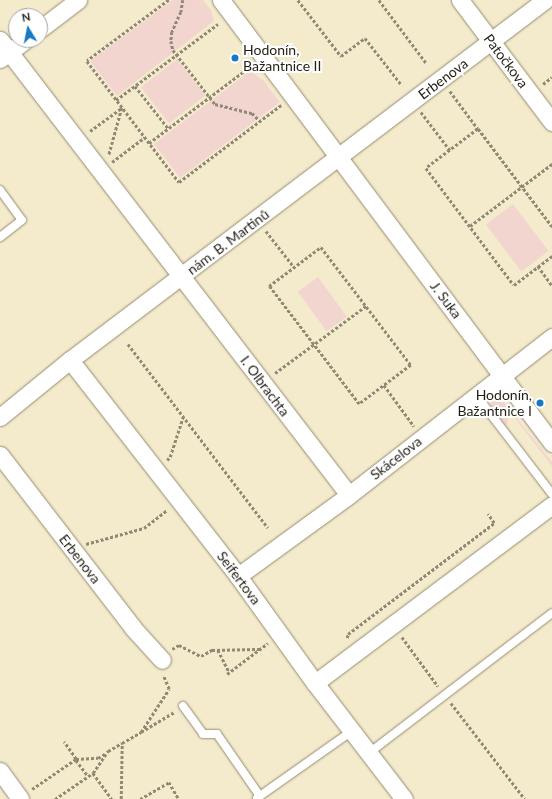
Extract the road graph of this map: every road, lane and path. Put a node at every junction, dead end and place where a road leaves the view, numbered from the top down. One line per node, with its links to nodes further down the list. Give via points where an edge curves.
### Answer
1 (78, 0): 9 (street)
2 (169, 0): 20 (path, via 87,61)
3 (183, 0): 13 (path, via 170,41)
4 (222, 0): 32 (street)
5 (298, 0): 16 (path, via 341,56 365,38)
6 (379, 0): 14 (path)
7 (460, 0): 11 (street, Patočkova)
8 (545, 0): 11 (street, Erbenova)
9 (48, 23)
10 (218, 24): 13 (path)
11 (491, 42): 25 (street, Patočkova); 32 (street, Erbenova)
12 (3, 51): 45 (street, nám. B. Martinů)
13 (177, 55): 17 (path); 19 (path)
14 (427, 64)
15 (248, 68): 19 (path)
16 (401, 84)
17 (135, 86): 20 (path); 26 (path)
18 (447, 87): 27 (path)
19 (210, 97): 24 (path, via 215,104 252,113); 26 (path)
20 (116, 100): 22 (path)
21 (283, 103): 24 (path)
22 (122, 108): 28 (path); 29 (path); 33 (path)
23 (419, 108): 31 (path)
24 (260, 121): 30 (path, via 179,182)
25 (552, 122)
26 (168, 129): 30 (path)
27 (478, 129): 31 (path); 36 (path)
28 (88, 132)
29 (144, 137): 30 (path); 35 (path)
30 (149, 143)
31 (450, 150): 39 (path, via 426,168)
32 (340, 158): 38 (street, nám. B. Martinů); 52 (street, J. Suka)
33 (108, 160)
34 (552, 164): 36 (path)
35 (105, 167)
36 (522, 187): 39 (path); 40 (path)
37 (0, 190): 41 (lane, via 22,220)
38 (257, 220): 44 (path); 45 (street, nám. B. Martinů)
39 (470, 226): 43 (path, via 514,285)
40 (552, 227)
41 (0, 237)
42 (552, 256): 43 (path)
43 (538, 266): 46 (path)
44 (294, 267): 47 (path, via 321,247); 50 (path, via 269,286)
45 (182, 277): 51 (street); 53 (street, I. Olbrachta)
46 (552, 285)
47 (366, 306): 50 (path); 54 (path, via 411,365)
48 (552, 337): 52 (street, Skácelova)
49 (128, 344): 56 (path)
50 (314, 345): 53 (path); 54 (path, via 359,404)
51 (70, 360): 57 (street); 61 (street, Seifertova)
52 (502, 375): 55 (street, Skácelova); 59 (street, J. Suka)
53 (262, 382): 63 (street, I. Olbrachta)
54 (384, 386): 58 (path)
55 (476, 395): 58 (street, Skácelova); 62 (lane)
56 (184, 416): 61 (path, via 170,457); 67 (path)
57 (0, 417)
58 (423, 437): 63 (street, Skácelova)
59 (552, 443)
60 (0, 455): 68 (street, Erbenova)
61 (155, 470): 64 (street, Seifertova)
62 (552, 494)
63 (349, 495): 69 (street, Skácelova)
64 (179, 500): 68 (path, via 144,528 90,541); 69 (street, Seifertova)
65 (552, 505): 77 (street)
66 (488, 514): 73 (path, via 494,523 348,634)
67 (268, 528)
68 (75, 553): 76 (street, Erbenova, via 133,628)
69 (238, 576): 72 (street, Seifertova)
70 (552, 612): 78 (lane)
71 (397, 630): 78 (path)
72 (280, 634): 74 (path); 77 (street, Seifertova)
73 (346, 640)
74 (260, 649): 75 (path); 75 (path, via 228,673)
75 (218, 650): 76 (path, via 201,656 179,645)
76 (160, 658): 81 (path, via 156,659 169,689)
77 (315, 683): 80 (street, Seifertova)
78 (445, 695): 85 (lane); 98 (path)
79 (183, 706): 81 (path); 91 (lane, via 203,734 217,734)
80 (352, 731): 85 (street, Seifertova); 91 (lane)
81 (141, 732): 83 (path)
82 (64, 742): 86 (path)
83 (122, 743): 84 (path); 94 (path)
84 (108, 751): 86 (path, via 98,758); 88 (path)
85 (369, 753): 97 (street, Seifertova)
86 (76, 759): 89 (path); 90 (path)
87 (0, 771): 90 (street)
88 (93, 773): 89 (path); 93 (path)
89 (88, 776): 92 (path)
90 (26, 794)
91 (258, 798)
92 (56, 799)
93 (112, 799)
94 (121, 799)
95 (140, 799): 96 (path, via 169,782)
96 (180, 799)
97 (404, 799)
98 (525, 799)

